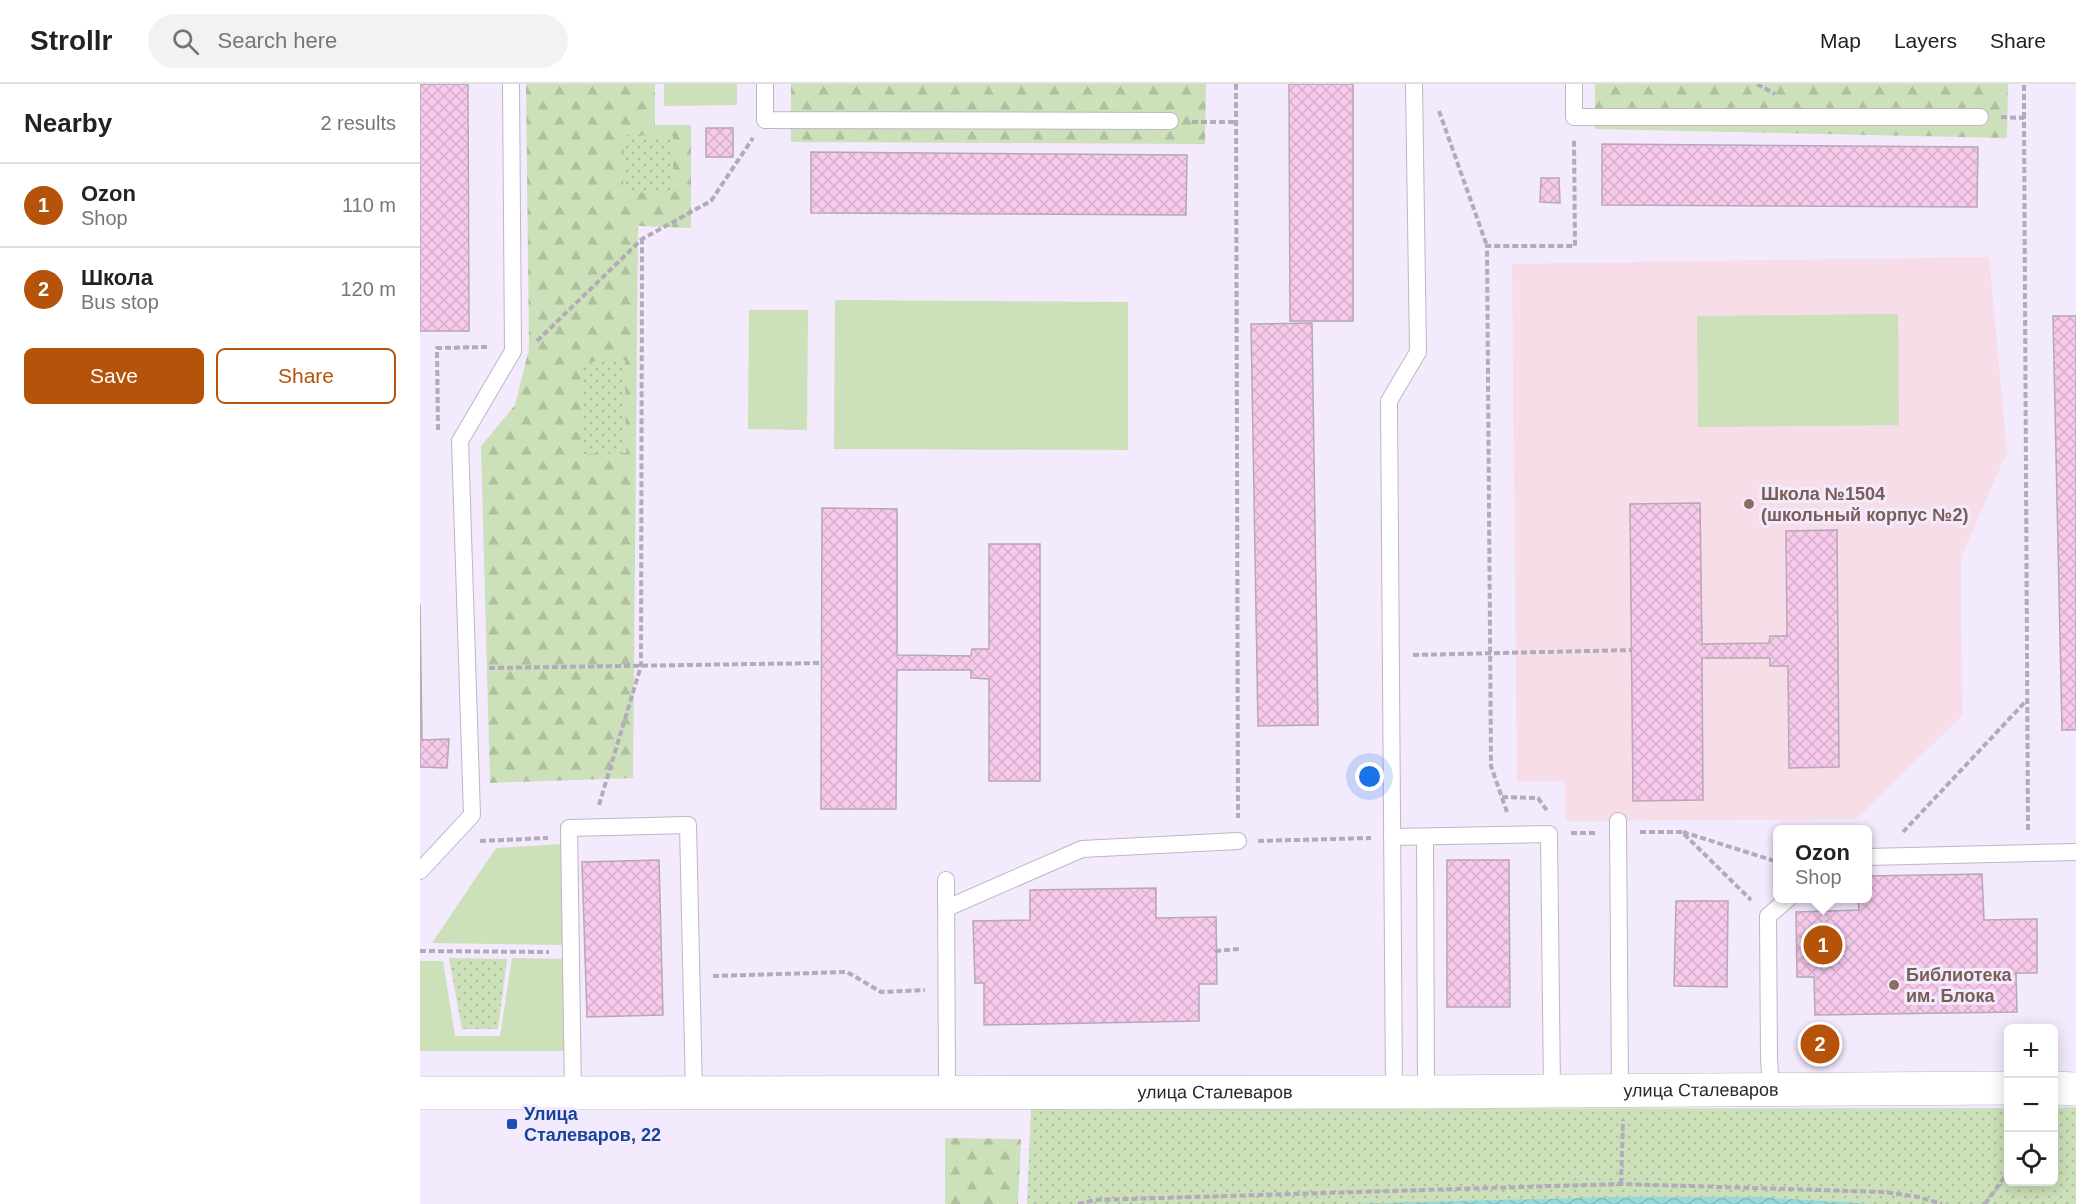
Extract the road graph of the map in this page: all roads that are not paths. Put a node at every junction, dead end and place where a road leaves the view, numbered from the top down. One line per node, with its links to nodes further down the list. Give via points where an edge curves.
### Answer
1 (511, 84): 13 (lane, via 513,351 460,441 472,815)
2 (765, 84): 6 (lane, via 765,120)
3 (1414, 84): 8 (lane, via 1418,352 1389,401)
4 (1574, 84): 5 (lane, via 1574,117)
5 (1980, 117)
6 (1170, 121)
7 (1618, 827): 28 (lane)
8 (1392, 837): 9 (lane); 22 (lane)
9 (1425, 837): 20 (lane, via 1549,834); 23 (lane)
10 (1238, 841): 16 (lane, via 1082,849)
11 (2076, 852): 12 (lane)
12 (1874, 856)
13 (420, 871)
14 (946, 879): 16 (lane)
15 (1783, 903): 21 (lane, via 1768,916)
16 (947, 908): 27 (lane)
17 (2004, 1088): 21 (main road, улица Сталеваров)
18 (2058, 1088): 19 (main road)
19 (2076, 1089)
20 (1552, 1090): 23 (main road, улица Сталеваров); 28 (main road, улица Сталеваров)
21 (1771, 1090): 28 (main road, улица Сталеваров)
22 (1394, 1092): 23 (main road, улица Сталеваров); 27 (main road, улица Сталеваров)
23 (1426, 1092)
24 (420, 1093): 25 (main road, улица Сталеваров)
25 (573, 1093): 26 (main road, улица Сталеваров); 26 (lane, via 569,828 688,825)
26 (694, 1093): 27 (main road, улица Сталеваров)
27 (948, 1093)
28 (1622, 1105)

